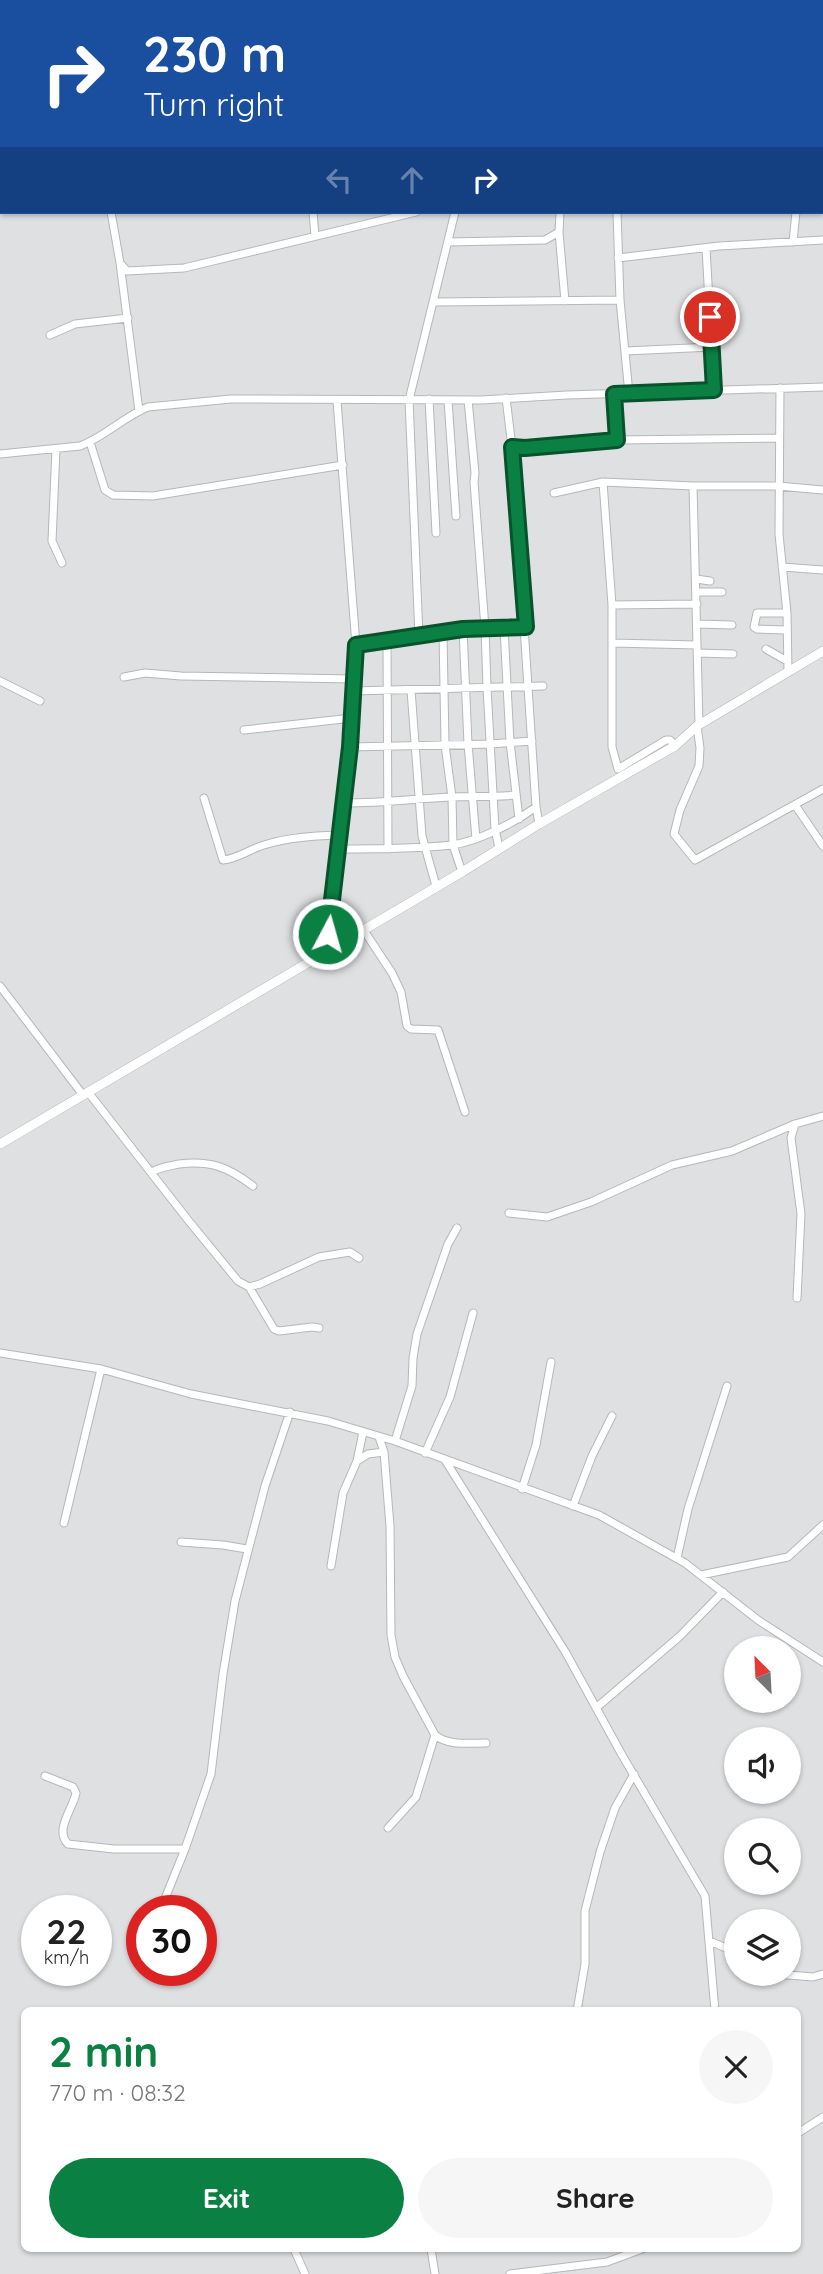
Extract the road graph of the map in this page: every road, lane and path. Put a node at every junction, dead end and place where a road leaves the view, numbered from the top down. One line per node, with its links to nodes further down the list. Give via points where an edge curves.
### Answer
1 (111, 214): 15 (street)
2 (313, 214): 9 (street)
3 (408, 214): 9 (street)
4 (455, 214): 11 (street)
5 (560, 214): 8 (street)
6 (617, 214): 14 (street)
7 (796, 214): 12 (street)
8 (559, 232): 11 (street, via 545,240); 17 (street)
9 (315, 236): 15 (street, via 184,268 127,271)
10 (823, 240): 12 (street)
11 (448, 242): 18 (street)
12 (793, 242): 13 (street)
13 (706, 248): 14 (street); 21 (street)
14 (618, 258): 16 (street)
15 (120, 263): 19 (street)
16 (620, 299): 17 (street); 22 (street)
17 (565, 301): 18 (street)
18 (435, 302): 30 (street)
19 (128, 318): 20 (street, via 75,324); 34 (street)
20 (50, 335)
21 (712, 347): 22 (street); 25 (street)
22 (625, 351): 27 (street)
23 (823, 387): 24 (street)
24 (780, 388): 25 (street); 35 (street)
25 (714, 390): 27 (street)
26 (614, 394): 27 (street); 28 (street); 36 (street)
27 (629, 394)
28 (506, 398): 32 (street); 38 (street)
29 (429, 399): 30 (street); 31 (street); 48 (street)
30 (409, 400): 33 (street); 67 (street)
31 (448, 400): 32 (street); 47 (street)
32 (468, 400): 62 (street)
33 (337, 401): 34 (street, via 231,399); 41 (street)
34 (139, 411): 37 (street)
35 (778, 438): 36 (street); 44 (street)
36 (617, 440): 38 (street)
37 (90, 442): 39 (street); 41 (street, via 104,490 113,495 153,496)
38 (512, 447): 61 (street)
39 (57, 449): 40 (street); 49 (street, via 52,541)
40 (0, 454)
41 (343, 465): 70 (street)
42 (603, 482): 43 (street); 46 (street); 57 (street)
43 (693, 486): 44 (street); 52 (street)
44 (778, 486): 45 (street); 50 (street)
45 (823, 490)
46 (554, 493)
47 (456, 516)
48 (436, 533)
49 (62, 563)
50 (782, 568): 51 (street); 58 (street)
51 (823, 570)
52 (696, 579): 53 (street); 54 (street)
53 (710, 581)
54 (696, 592): 55 (street); 56 (street)
55 (722, 592)
56 (697, 604): 57 (street); 59 (street)
57 (612, 605): 69 (street)
58 (787, 613): 65 (street); 65 (street, via 757,613 754,627)
59 (698, 624): 60 (street); 71 (street)
60 (732, 625)
61 (526, 627): 63 (street); 82 (street)
62 (485, 628): 63 (street); 64 (street); 85 (street)
63 (504, 628): 81 (street)
64 (463, 629): 66 (street); 84 (street)
65 (786, 630): 75 (street)
66 (443, 632): 67 (street); 83 (street)
67 (419, 636): 68 (street)
68 (387, 641): 70 (street); 87 (street)
69 (612, 643): 71 (street); 99 (street, via 612,747 618,769 666,740)
70 (356, 645): 78 (street)
71 (697, 649): 74 (street); 91 (street)
72 (766, 649): 75 (street)
73 (823, 651): 76 (street)
74 (733, 654)
75 (787, 661): 76 (street)
76 (788, 672): 91 (street)
77 (124, 677): 78 (street, via 145,673)
78 (354, 679): 86 (street)
79 (0, 681): 89 (street)
80 (543, 686): 82 (street)
81 (508, 687): 82 (street); 85 (street); 94 (street)
82 (528, 687): 93 (street)
83 (444, 688): 84 (street); 88 (street); 97 (street)
84 (466, 688): 85 (street); 95 (street)
85 (486, 688): 96 (street)
86 (354, 691): 87 (street); 90 (street)
87 (386, 691): 88 (street); 101 (street)
88 (411, 691): 98 (street)
89 (40, 701)
90 (352, 718): 92 (street); 100 (street)
91 (698, 725): 99 (street); 111 (street, via 699,766 674,834 695,860)
92 (244, 730)
93 (532, 741): 94 (street); 112 (street)
94 (510, 742): 96 (street); 103 (street)
95 (468, 744): 96 (street); 97 (street); 107 (street)
96 (491, 744): 105 (street)
97 (446, 745): 98 (street); 104 (street)
98 (415, 746): 101 (street); 108 (street)
99 (675, 746): 114 (street)
100 (350, 747): 101 (street); 109 (street)
101 (386, 748): 110 (street)
102 (823, 789): 111 (street)
103 (515, 795): 105 (street); 113 (street)
104 (452, 797): 107 (street); 108 (street); 118 (street)
105 (494, 797): 107 (street); 115 (street)
106 (204, 798): 116 (street, via 223,860 265,845)
107 (473, 798): 117 (street)
108 (419, 799): 110 (street); 119 (street)
109 (344, 803): 110 (street); 116 (street)
110 (386, 803): 123 (street)
111 (795, 805): 120 (street)
112 (536, 807): 113 (street); 114 (street)
113 (519, 819): 115 (street)
114 (539, 824): 121 (street)
115 (495, 829): 117 (street); 121 (street)
116 (340, 835): 122 (street)
117 (476, 839): 118 (street)
118 (453, 845): 119 (street); 124 (street)
119 (424, 846): 123 (street); 125 (street)
120 (823, 846)
121 (499, 848): 124 (street)
122 (338, 849): 123 (street); 127 (street)
123 (388, 849)
124 (462, 872): 125 (street)
125 (436, 886): 126 (street)
126 (363, 929): 129 (street); 130 (street, via 401,992 407,1026 438,1030)
127 (328, 934)
128 (0, 986): 129 (street)
129 (85, 1093): 133 (street); 134 (street)
130 (465, 1112)
131 (823, 1116): 132 (street)
132 (795, 1124): 136 (street, via 732,1151 672,1165 547,1217); 140 (street, via 791,1138 801,1214)
133 (0, 1144)
134 (152, 1172): 135 (street, via 203,1162 236,1172); 139 (street, via 238,1281)
135 (253, 1186)
136 (509, 1213)
137 (457, 1228): 151 (street, via 417,1334 412,1386)
138 (359, 1258): 139 (street, via 350,1252 319,1257)
139 (249, 1287): 142 (street, via 274,1329)
140 (797, 1298)
141 (473, 1313): 153 (street, via 450,1397)
142 (319, 1328)
143 (0, 1353): 145 (street)
144 (551, 1362): 156 (street, via 536,1445)
145 (101, 1369): 147 (street, via 191,1394); 158 (street)
146 (727, 1386): 162 (street)
147 (290, 1412): 149 (street); 161 (street)
148 (612, 1416): 157 (street)
149 (363, 1432): 150 (street); 155 (street)
150 (379, 1437): 151 (street); 152 (street)
151 (395, 1441): 153 (street)
152 (384, 1452): 155 (street); 168 (street, via 395,1657)
153 (425, 1453): 154 (street)
154 (445, 1460): 156 (street); 167 (street)
155 (357, 1461): 163 (street, via 343,1493)
156 (522, 1489): 157 (street)
157 (573, 1506): 162 (street, via 599,1515)
158 (64, 1523)
159 (823, 1525): 164 (street, via 788,1557)
160 (181, 1542): 161 (street)
161 (247, 1549): 173 (street, via 223,1674 211,1774)
162 (677, 1558): 164 (street)
163 (331, 1566)
164 (701, 1576): 165 (street)
165 (723, 1592): 166 (street); 167 (street, via 679,1637)
166 (823, 1662)
167 (596, 1708): 170 (street)
168 (436, 1735): 169 (street, via 453,1742); 172 (street, via 416,1797)
169 (486, 1743)
170 (634, 1774): 175 (street, via 705,1896); 179 (street, via 615,1808 585,1911)
171 (45, 1776): 173 (street, via 73,1787 76,1793 62,1829 68,1844)
172 (388, 1828)
173 (185, 1849): 174 (street)
174 (166, 1895)
175 (710, 1941): 176 (street); 180 (street)
176 (724, 1947)
177 (823, 1974): 178 (street)
178 (801, 1976)
179 (578, 2007)
180 (715, 2007)
181 (823, 2117): 182 (street)
182 (801, 2131)
183 (296, 2252): 186 (street)
184 (431, 2252): 187 (street)
185 (634, 2252): 188 (street, via 607,2262)
186 (305, 2274)
187 (435, 2274)
188 (510, 2274)

